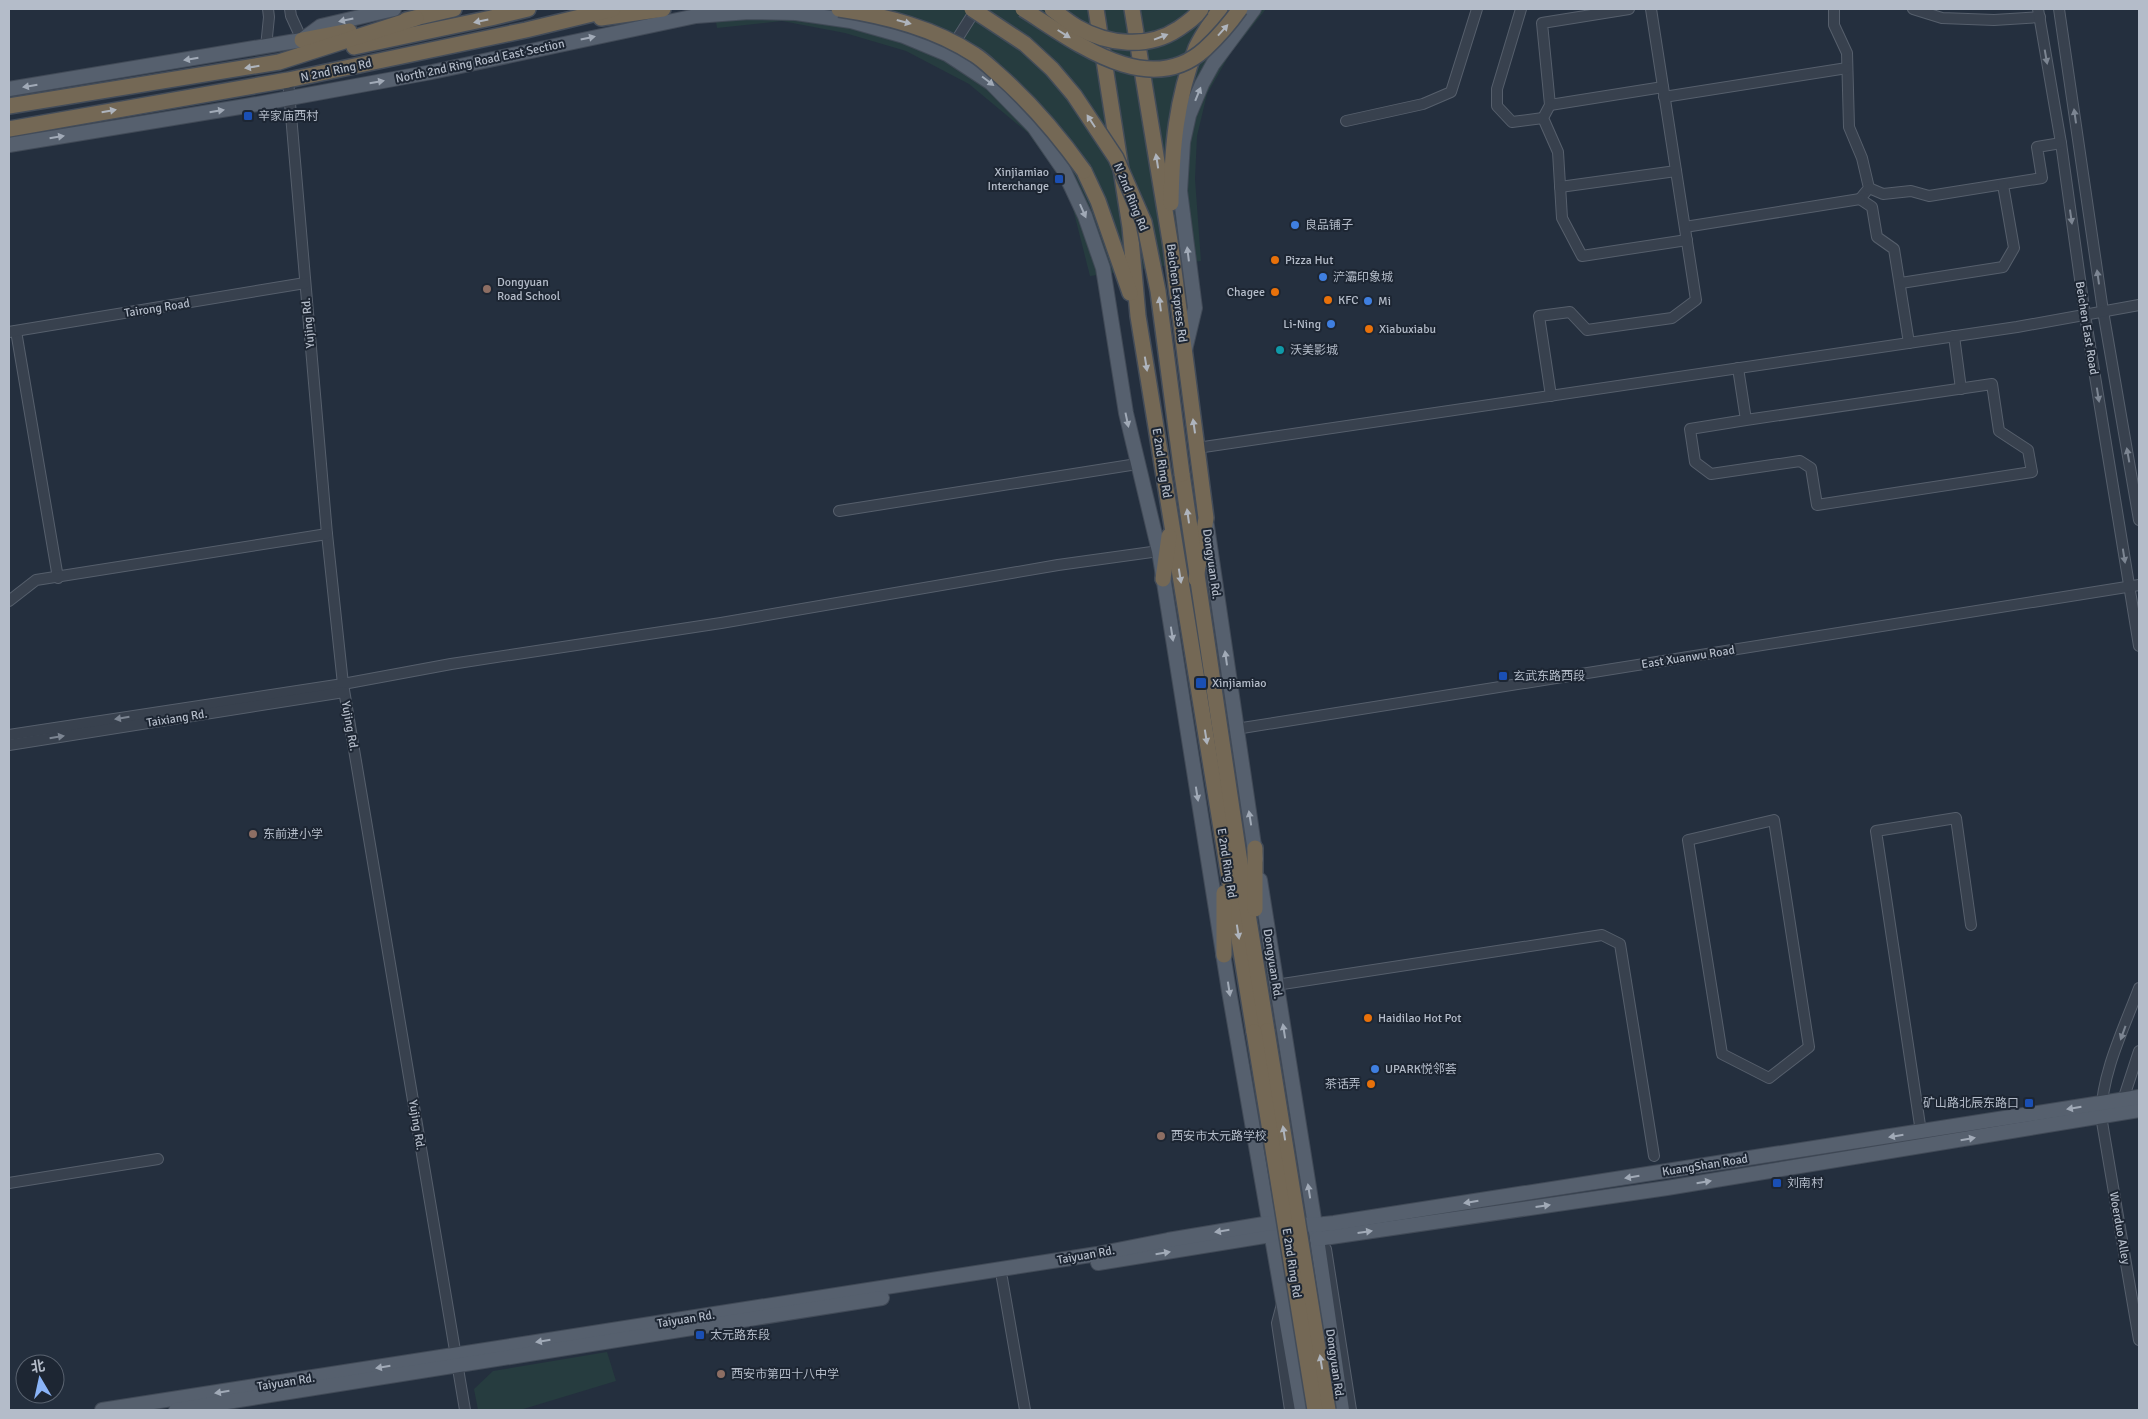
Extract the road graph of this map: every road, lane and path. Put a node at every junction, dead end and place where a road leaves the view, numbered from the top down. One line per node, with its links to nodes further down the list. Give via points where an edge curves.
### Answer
1 (268, 9): 32 (street)
2 (290, 9): 31 (street)
3 (394, 9): 31 (main road, one-way to 31, via 321,26)
4 (454, 9): 28 (highway)
5 (528, 9): 34 (highway, N 2nd Ring Rd, one-way to 34)
6 (613, 9): 29 (highway)
7 (663, 9): 29 (highway, N 2nd Ring Rd)
8 (839, 9): 62 (highway, one-way to 62, bridge, via 918,26 976,55 1014,88 1060,137 1084,171 1098,201)
9 (972, 9): 73 (highway, N 2nd Ring Rd, one-way to 9, bridge, via 1158,292 1144,222 1116,158 1074,95 1052,69 1025,44)
10 (976, 9): 33 (street)
11 (1023, 9): 18 (highway, one-way to 18, bridge, via 1109,61 1150,69 1187,61 1204,50)
12 (1052, 9): 16 (highway, one-way to 16, bridge, via 1090,34 1117,41 1146,43 1166,37)
13 (1091, 9): 30 (highway)
14 (1096, 9): 30 (highway)
15 (1132, 9): 56 (highway, Beichen Express Rd, one-way to 15)
16 (1201, 9)
17 (1220, 9): 56 (highway, via 1197,47 1180,103 1172,151)
18 (1240, 9)
19 (1254, 9): 66 (main road, one-way to 19, via 1195,308 1180,191 1183,142 1189,115 1202,84)
20 (1477, 9): 43 (street, via 1451,92 1423,104)
21 (1521, 9): 42 (street, via 1497,89 1497,106 1512,122)
22 (1629, 9): 40 (street, via 1542,23)
23 (1650, 9): 38 (street)
24 (1834, 9): 35 (street, via 1834,25 1847,53)
25 (1913, 9): 27 (street, via 1942,18 1994,20)
26 (2059, 9): 60 (street, Beichen East Road, one-way to 26)
27 (2039, 13): 45 (street, Beichen East Road, one-way to 45)
28 (416, 18): 31 (highway); 34 (highway, N 2nd Ring Rd)
29 (526, 30): 36 (highway, N 2nd Ring Rd)
30 (1100, 32): 62 (highway, via 1130,227)
31 (302, 40): 32 (main road)
32 (266, 47): 37 (main road, one-way to 37)
33 (947, 54): 39 (main road, North 2nd Ring Road East Section, one-way to 33, via 432,72 696,16 749,12 796,13 851,21 904,36); 72 (main road, North 2nd Ring Road East Section, one-way to 72, via 991,83 1034,127 1063,169 1085,216 1103,268)
34 (279, 62): 41 (highway, N 2nd Ring Rd, one-way to 41)
35 (1848, 68): 38 (street); 50 (street, via 1850,127 1862,158)
36 (288, 80): 39 (street, Yujing Rd.); 44 (highway, N 2nd Ring Rd, one-way to 36)
37 (9, 90)
38 (1664, 92): 40 (street); 47 (street)
39 (290, 98): 46 (main road, North 2nd Ring Road East Section, one-way to 39); 57 (street, Yujing Rd.)
40 (1550, 105): 42 (street)
41 (9, 106)
42 (1543, 118): 49 (street, via 1558,152)
43 (1346, 121)
44 (9, 129)
45 (2061, 143): 48 (street, via 2037,147 2042,178); 61 (street, Beichen East Road, one-way to 61)
46 (9, 145)
47 (1676, 171): 49 (street); 54 (street)
48 (2004, 184): 51 (street, via 1928,196 1911,191); 58 (street, via 2014,248 2003,267)
49 (1560, 187): 55 (street, via 1562,218 1582,256)
50 (1868, 188): 51 (street); 52 (street)
51 (1883, 194): 53 (street)
52 (1860, 199): 53 (street); 54 (street)
53 (1872, 207): 58 (street, via 1877,237 1894,249)
54 (1685, 227): 55 (street)
55 (1687, 240): 69 (street, via 1696,300 1672,318 1587,330 1570,312 1539,316)
56 (1171, 247): 66 (highway, Beichen Express Rd)
57 (305, 283): 63 (street, Tairong Road); 78 (street, Yujing Rd.)
58 (1901, 283): 65 (street)
59 (2139, 305): 60 (street)
60 (2103, 311): 61 (street); 77 (street, Beichen East Road, one-way to 60)
61 (2085, 315): 64 (street); 83 (street, Beichen East Road, one-way to 83)
62 (1138, 316): 76 (highway, E 2nd Ring Rd, one-way to 76)
63 (12, 332): 80 (street)
64 (1954, 336): 65 (street); 68 (street)
65 (1910, 343): 67 (street)
66 (1184, 353): 71 (highway, Beichen Express Rd, one-way to 66)
67 (1738, 368): 69 (street); 70 (street)
68 (1961, 388): 70 (street); 70 (street, via 1992,384 1999,431 2028,450 2032,472 1818,505 1811,468 1800,461 1711,474 1695,462 1690,429)
69 (1551, 396): 71 (street)
70 (1746, 420)
71 (1198, 448): 75 (highway, Beichen Express Rd)
72 (1137, 464): 74 (street); 79 (main road, North 2nd Ring Road East Section)
73 (1182, 474): 81 (highway, E 2nd Ring Rd, one-way to 73)
74 (839, 511)
75 (1206, 518): 81 (highway, Beichen Express Rd); 87 (main road, Dongyuan Rd., one-way to 75)
76 (1171, 520): 82 (highway); 92 (highway, E 2nd Ring Rd, one-way to 92)
77 (2139, 520)
78 (327, 534): 80 (street); 86 (street, Yujing Rd.)
79 (1159, 551): 82 (main road); 86 (street, via 451,664)
80 (58, 578): 84 (street, via 36,580)
81 (1196, 578): 94 (highway, E 2nd Ring Rd)
82 (1163, 579): 95 (main road, one-way to 95)
83 (2134, 586): 85 (street, Beichen East Road); 87 (street, East Xuanwu Road)
84 (9, 601)
85 (2139, 646)
86 (344, 688): 88 (street, Taixiang Rd., one-way to 88); 89 (street, Taixiang Rd., one-way to 86); 113 (street, Yujing Rd.)
87 (1236, 729): 91 (main road, Dongyuan Rd., one-way to 87)
88 (9, 735)
89 (9, 745)
90 (1688, 840): 90 (street, via 1722,1054 1768,1078 1809,1047 1774,820)
91 (1255, 848): 94 (highway); 96 (main road, Dongyuan Rd.)
92 (1225, 849): 95 (highway); 98 (highway, E 2nd Ring Rd, one-way to 98)
93 (1971, 925): 104 (street, via 1956,818 1876,831)
94 (1254, 954): 98 (highway, E 2nd Ring Rd)
95 (1224, 955): 108 (main road, one-way to 108)
96 (1276, 985): 105 (street, via 1602,935 1620,944); 109 (main road, Dongyuan Rd., one-way to 96)
97 (2139, 988): 102 (street, one-way to 102, via 2109,1071)
98 (1261, 1032): 120 (highway, E 2nd Ring Rd, bridge); 121 (highway, E 2nd Ring Rd, one-way to 98, bridge)
99 (2139, 1051): 101 (street)
100 (2139, 1097): 101 (main road, KuangShan Road)
101 (2123, 1100): 102 (main road, KuangShan Road)
102 (2102, 1110): 103 (main road, KuangShan Road); 104 (main road, KuangShan Road, one-way to 104); 109 (main road, KuangShan Road, one-way to 102, via 1667,1188); 112 (street, Woerduo Alley)
103 (2139, 1110)
104 (1921, 1132): 109 (main road, KuangShan Road, one-way to 109)
105 (1654, 1156)
106 (158, 1159): 107 (street)
107 (9, 1183)
108 (1271, 1229): 109 (main road, KuangShan Road); 110 (main road, Taiyuan Rd., one-way to 108); 111 (main road); 113 (main road, Taiyuan Rd., one-way to 113, via 1168,1240)
109 (1316, 1232): 122 (main road, Dongyuan Rd.); 123 (street, via 1326,1249)
110 (1002, 1278): 113 (main road, Taiyuan Rd.); 117 (street)
111 (1283, 1301): 118 (street, via 1277,1323); 119 (main road)
112 (2139, 1340)
113 (457, 1360): 114 (main road, Taiyuan Rd., one-way to 114); 115 (main road, Taiyuan Rd.); 116 (street, Yujing Rd.)
114 (102, 1410)
115 (176, 1410)
116 (465, 1410)
117 (1025, 1410)
118 (1290, 1410)
119 (1302, 1410)
120 (1315, 1410)
121 (1328, 1410)
122 (1342, 1410)
123 (1351, 1410)

